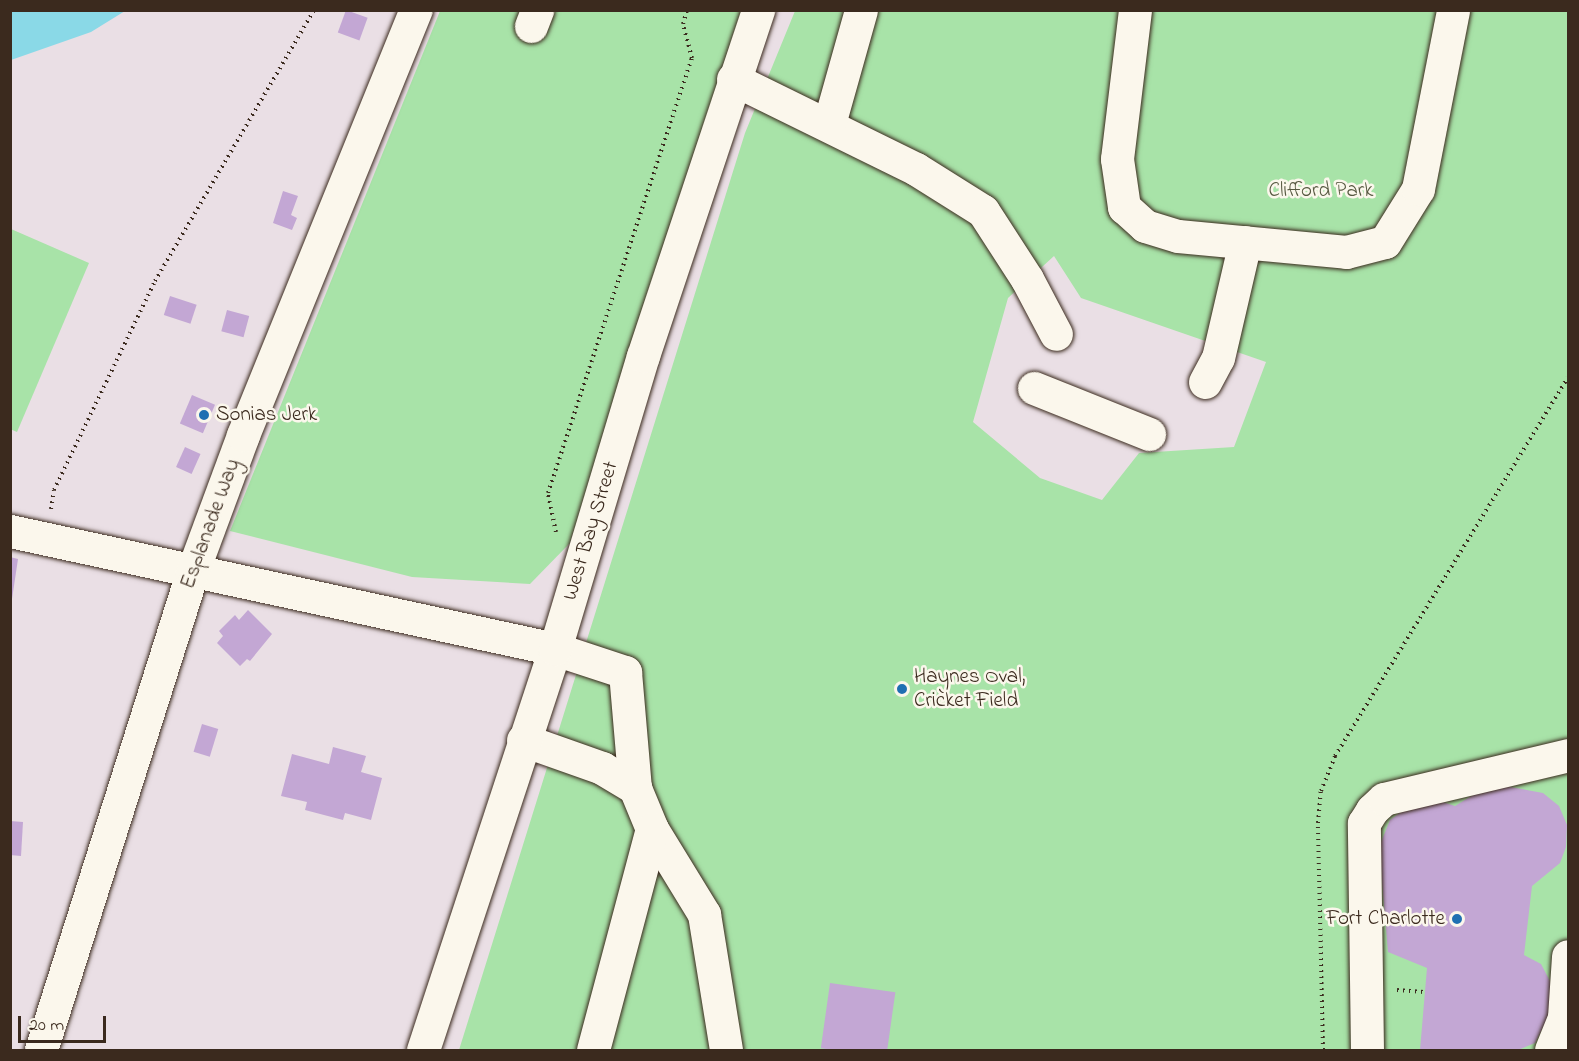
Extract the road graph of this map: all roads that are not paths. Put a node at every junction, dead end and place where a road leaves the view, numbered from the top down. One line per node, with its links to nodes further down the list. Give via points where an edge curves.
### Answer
1 (416, 10): 14 (main road, Esplanade Way, via 247,425)
2 (758, 10): 6 (main road, West Bay Street)
3 (861, 10): 7 (main road)
4 (1135, 10): 8 (main road, via 1117,159 1124,207 1145,226 1178,236)
5 (1453, 10): 8 (main road, via 1418,189 1385,242 1346,252)
6 (733, 80): 7 (main road); 15 (main road, West Bay Street, via 643,356)
7 (829, 124): 9 (main road, via 916,169 983,211 1027,279)
8 (1245, 242): 10 (main road, via 1218,358)
9 (1056, 334)
10 (1204, 382)
11 (1034, 388): 12 (main road)
12 (1149, 434)
13 (10, 531): 14 (main road)
14 (192, 573): 15 (main road); 21 (main road, Esplanade Way)
15 (555, 649): 16 (main road, West Bay Street); 18 (main road, via 625,672)
16 (523, 740): 18 (main road, via 603,768); 22 (main road, West Bay Street)
17 (1569, 755): 25 (main road, via 1384,799 1372,810 1364,823)
18 (635, 788): 19 (main road)
19 (652, 829): 23 (main road); 24 (main road, via 704,914)
20 (1569, 956): 26 (main road, via 1564,1017)
21 (41, 1050)
22 (423, 1050)
23 (593, 1050)
24 (726, 1050)
25 (1367, 1050)
26 (1551, 1050)

